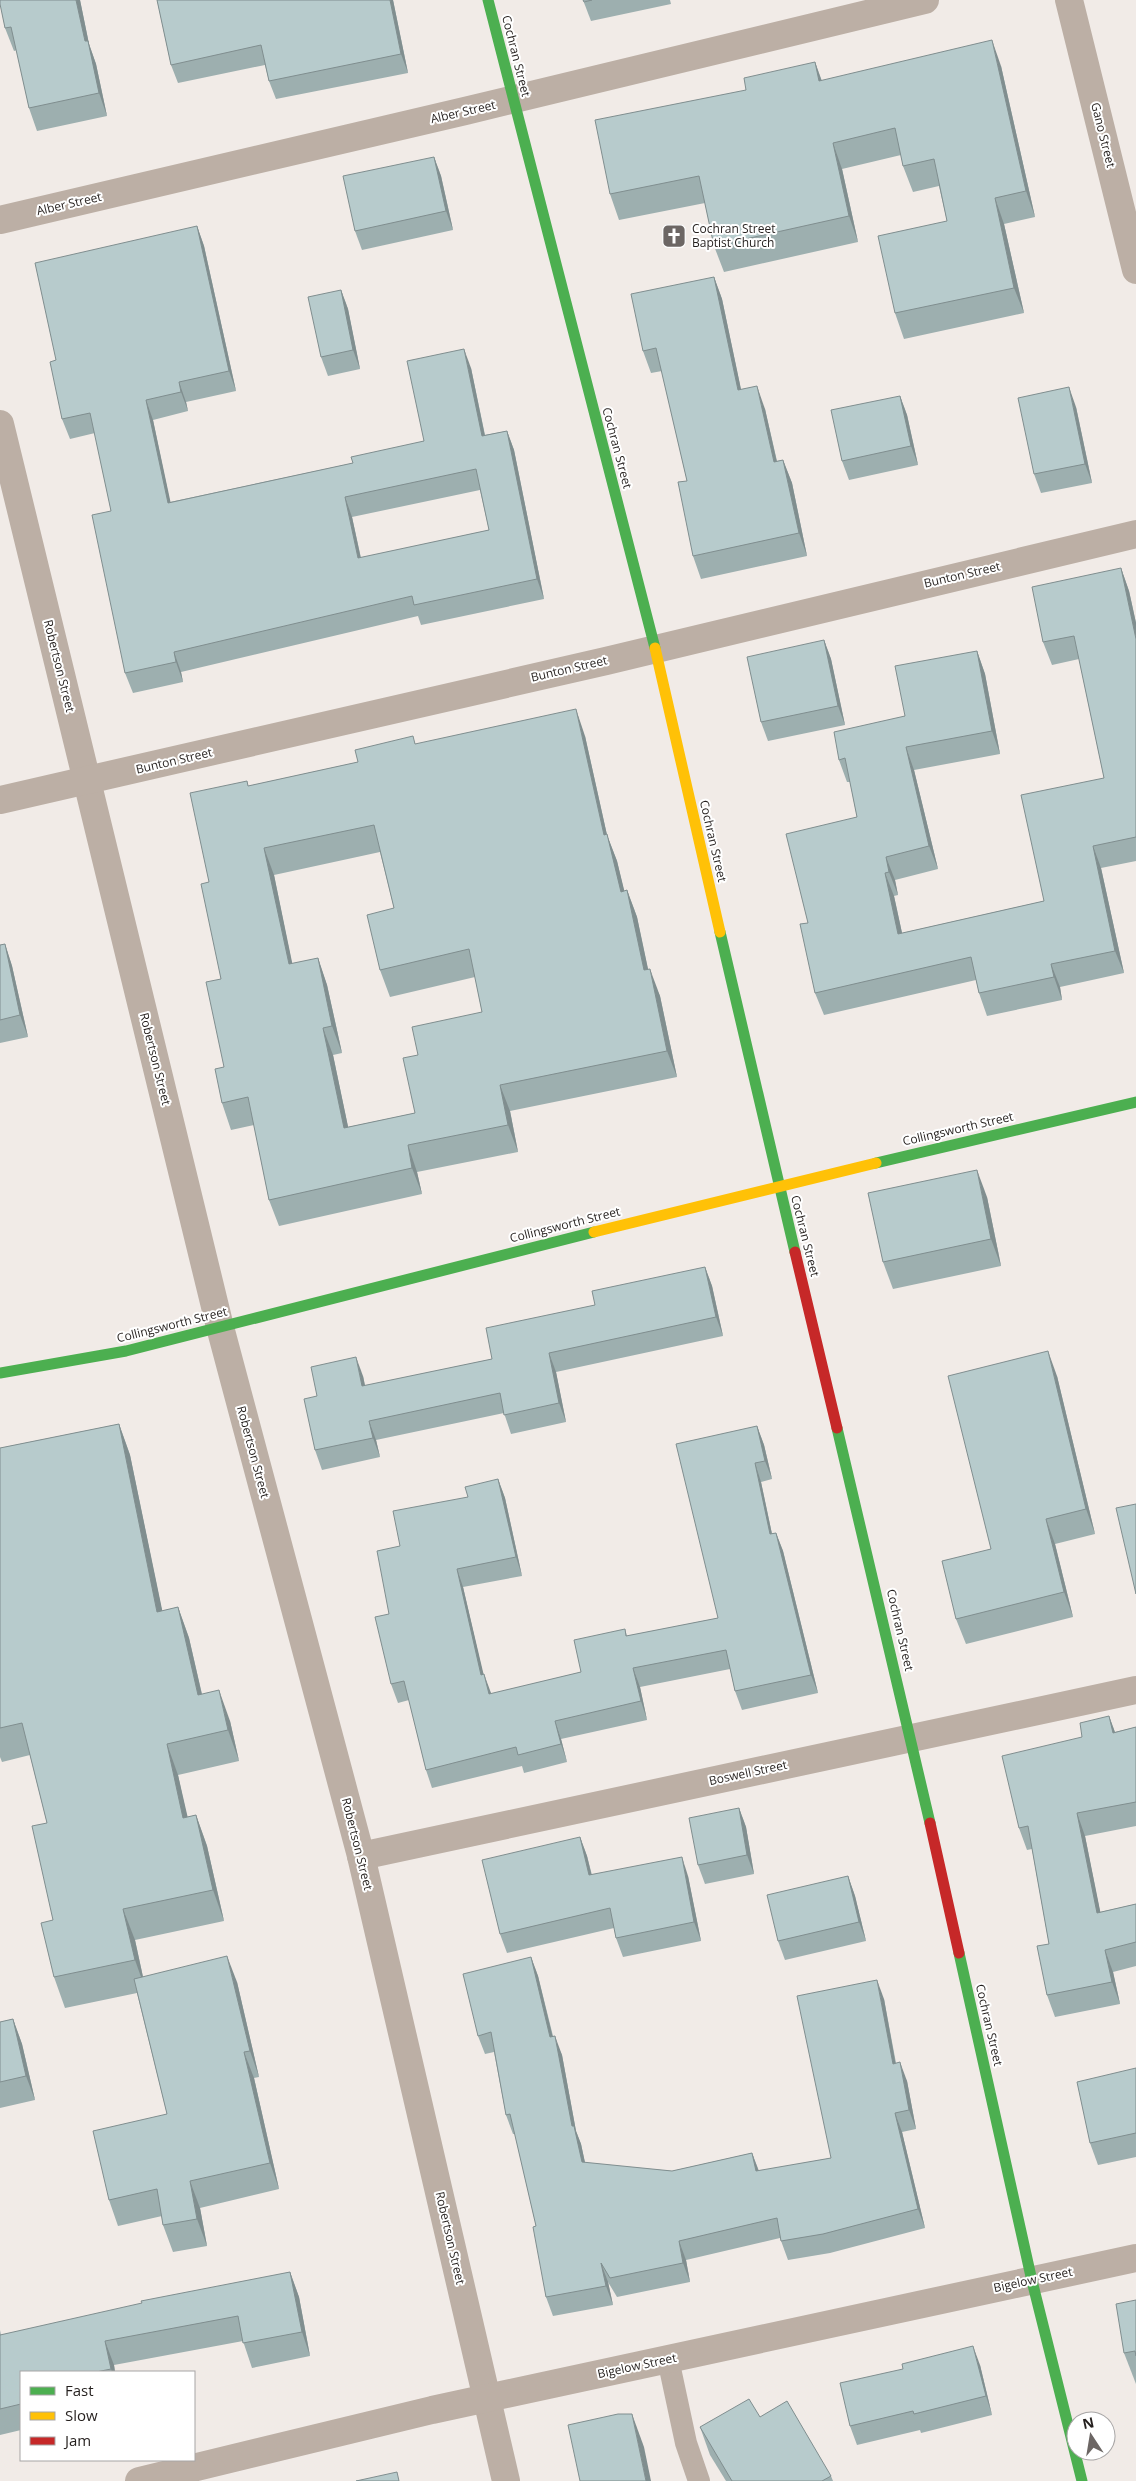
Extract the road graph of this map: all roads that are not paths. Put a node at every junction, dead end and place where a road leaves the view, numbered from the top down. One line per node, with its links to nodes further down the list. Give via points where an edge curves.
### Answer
1 (488, 0): 4 (street, Cochran Street)
2 (925, 0): 4 (street, Alber Street)
3 (1069, 0): 6 (street, Gano Street)
4 (512, 100): 5 (street, Alber Street); 9 (street, Cochran Street)
5 (0, 220)
6 (1136, 270)
7 (0, 424): 10 (street, Robertson Street)
8 (1136, 534): 9 (street, Bunton Street)
9 (655, 648): 10 (street, Bunton Street); 13 (street, Cochran Street)
10 (87, 780): 11 (street, Bunton Street); 14 (street, Robertson Street)
11 (0, 800)
12 (1136, 1102): 13 (street, Collingsworth Street)
13 (779, 1184): 14 (street, Collingsworth Street); 17 (street, Cochran Street)
14 (220, 1327): 15 (street, Collingsworth Street, via 126,1351); 18 (street, Robertson Street)
15 (0, 1373)
16 (1136, 1690): 17 (street, Boswell Street)
17 (911, 1737): 18 (street, Boswell Street); 20 (street, Cochran Street)
18 (361, 1856): 22 (street, Robertson Street)
19 (1136, 2258): 20 (street, Bigelow Street)
20 (1032, 2281): 21 (street, Bigelow Street); 26 (street, Cochran Street)
21 (668, 2359): 22 (street, Bigelow Street); 25 (lane, via 686,2443)
22 (487, 2398): 23 (street, Bigelow Street); 24 (street, Robertson Street)
23 (139, 2481)
24 (506, 2481)
25 (699, 2481)
26 (1082, 2481)

